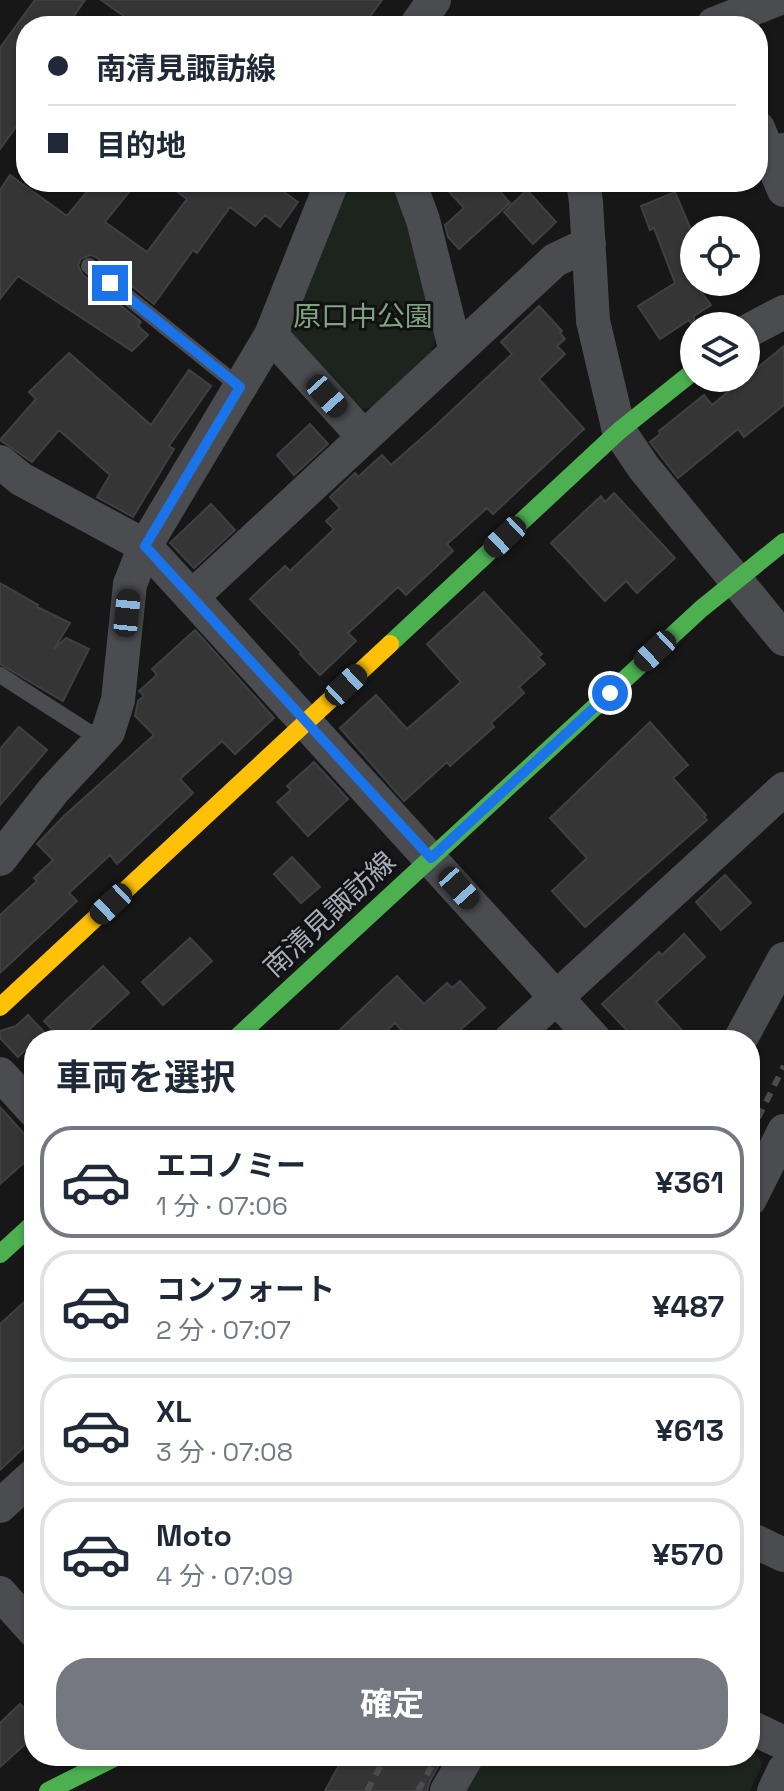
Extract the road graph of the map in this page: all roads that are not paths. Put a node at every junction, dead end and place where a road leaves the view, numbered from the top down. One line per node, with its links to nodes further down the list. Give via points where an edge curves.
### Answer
1 (775, 0): 2 (street)
2 (734, 16)
3 (771, 145): 4 (street)
4 (784, 190)
5 (328, 192): 12 (street)
6 (413, 192): 13 (street)
7 (584, 192): 8 (street)
8 (589, 244): 13 (street, via 555,260); 16 (street, via 593,321)
9 (89, 266): 15 (lane)
10 (784, 312): 11 (street)
11 (760, 325)
12 (271, 335): 15 (street); 17 (street)
13 (456, 352): 17 (street)
14 (680, 382): 16 (street)
15 (240, 387): 20 (street)
16 (619, 431): 21 (street); 25 (street)
17 (364, 437): 22 (street)
18 (0, 462): 20 (street, via 21,479)
19 (784, 542): 21 (street, 南清見諏訪線)
20 (145, 546): 22 (street); 26 (street, via 130,584 118,700)
21 (735, 580): 23 (street); 28 (street, 南清見諏訪線)
22 (193, 596): 25 (street)
23 (784, 639)
24 (0, 675): 26 (lane)
25 (306, 721): 28 (street); 32 (street)
26 (101, 740): 29 (street)
27 (784, 789): 31 (street)
28 (431, 858): 31 (street); 33 (street, 南清見諏訪線)
29 (0, 859)
30 (784, 959): 36 (street)
31 (556, 997): 34 (street); 35 (street)
32 (0, 1007)
33 (245, 1030)
34 (521, 1030)
35 (586, 1030)
36 (745, 1030)
37 (0, 1074): 38 (street)
38 (24, 1100)
39 (784, 1131): 40 (street)
40 (765, 1189)
41 (24, 1232): 42 (street)
42 (0, 1254)
43 (24, 1484): 44 (street)
44 (0, 1506)
45 (760, 1544): 46 (street)
46 (784, 1555)
47 (0, 1593): 48 (street)
48 (24, 1620)
49 (760, 1732): 50 (street)
50 (784, 1743)
51 (98, 1766): 54 (street)
52 (461, 1766): 55 (street)
53 (784, 1770): 56 (street)
54 (48, 1791)
55 (447, 1791)
56 (774, 1791)

